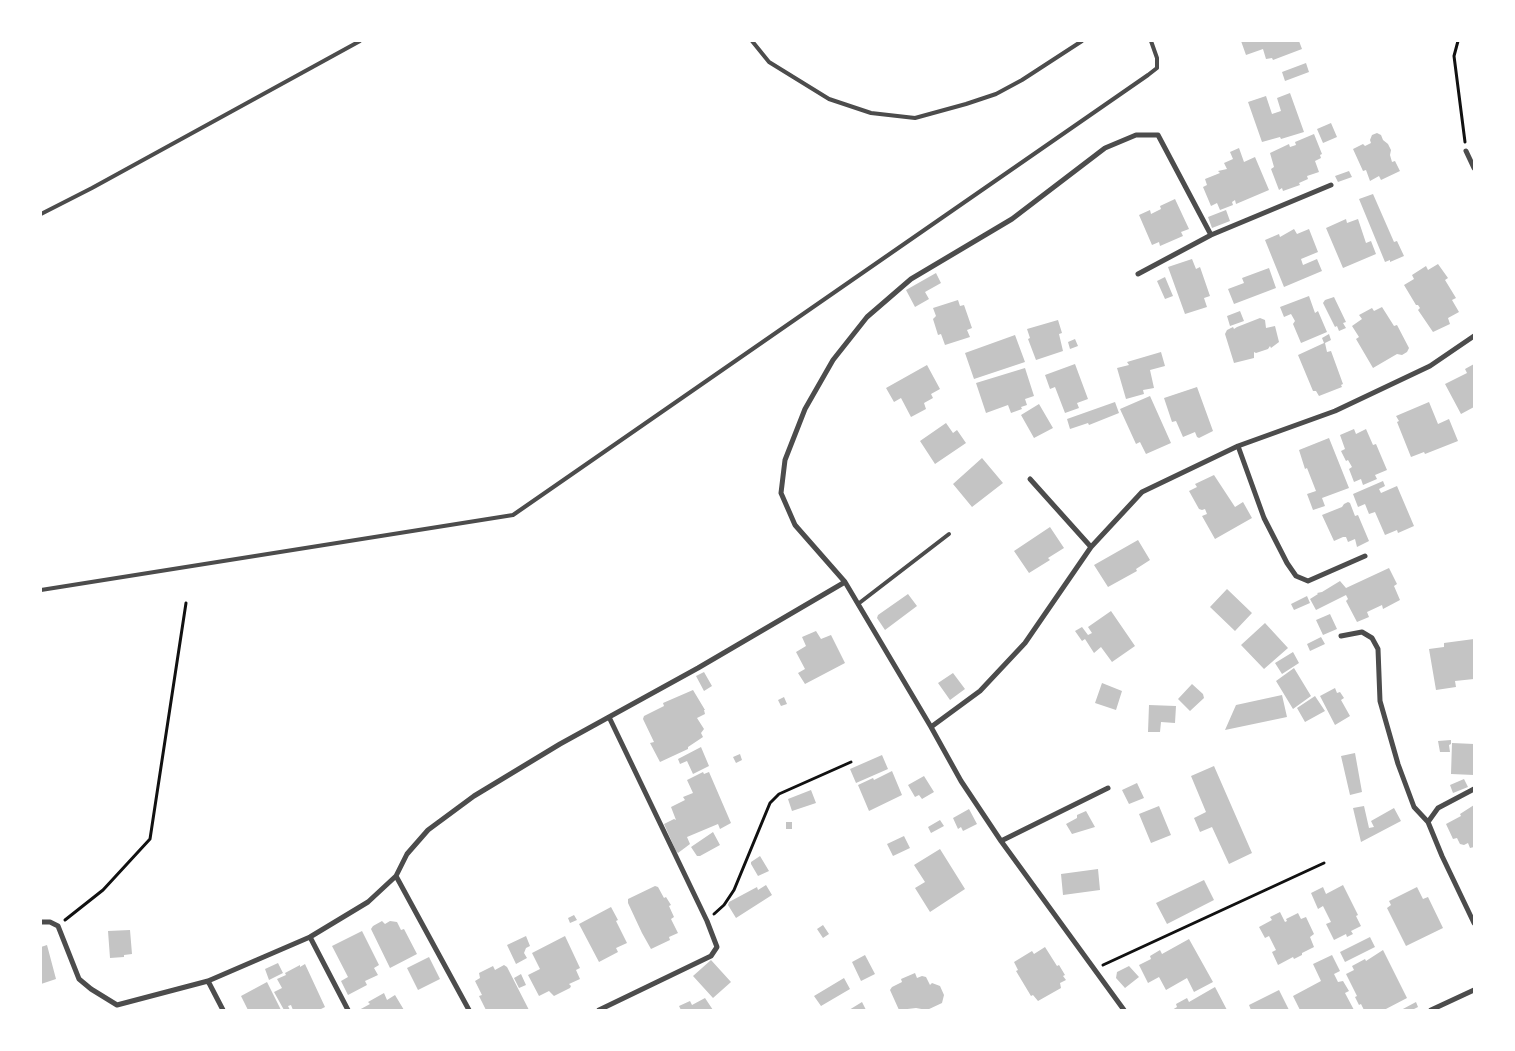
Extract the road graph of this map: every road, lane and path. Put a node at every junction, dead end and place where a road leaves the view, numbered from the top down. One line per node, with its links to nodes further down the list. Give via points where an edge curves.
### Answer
1 (360, 41): 9 (lane)
2 (752, 41): 3 (lane, via 768,62 829,99 871,113 915,118 996,94)
3 (1082, 41)
4 (1151, 41): 19 (lane, via 1157,58 1156,68 1148,75 512,515)
5 (1458, 41): 6 (path, via 1454,56)
6 (1466, 151): 7 (street)
7 (1474, 168)
8 (1331, 185): 10 (street)
9 (41, 214)
10 (1211, 235): 11 (street); 18 (street, via 1158,135 1136,135 1104,148 1012,219 911,279 867,317 832,360 806,409 785,460 781,493 795,525)
11 (1138, 274)
12 (1474, 336): 13 (street, via 1430,366 1335,411)
13 (1238, 446): 16 (street, via 1142,492); 17 (street, via 1264,518 1296,576 1308,581)
14 (1030, 479): 16 (street)
15 (949, 534): 21 (lane)
16 (1091, 547): 24 (street, via 1025,643 980,691)
17 (1365, 556)
18 (845, 582): 21 (street); 23 (street)
19 (41, 590)
20 (186, 603): 35 (path, via 150,839 102,890)
21 (858, 604): 24 (street)
22 (1341, 636): 28 (street, via 1362,632 1372,638 1378,649 1380,701 1398,764 1414,807)
23 (609, 717): 31 (street, via 474,796 428,830 407,854); 32 (street)
24 (931, 727): 29 (street, via 961,781)
25 (851, 762): 32 (path, via 779,794 770,804 734,890)
26 (1108, 788): 29 (street)
27 (1474, 789): 28 (street, via 1438,808)
28 (1428, 822): 34 (street)
29 (1001, 841): 37 (street)
30 (1324, 863): 37 (path)
31 (396, 876): 36 (street, via 368,902); 43 (street)
32 (708, 921): 44 (street, via 717,947 711,956)
33 (41, 922): 35 (street)
34 (1474, 923)
35 (58, 926): 40 (street, via 79,979)
36 (310, 937): 38 (street); 42 (street)
37 (1094, 969): 45 (street)
38 (208, 981): 40 (street); 41 (street)
39 (1474, 990): 46 (street)
40 (119, 1007)
41 (223, 1010)
42 (348, 1010)
43 (469, 1010)
44 (600, 1010)
45 (1124, 1010)
46 (1431, 1010)

